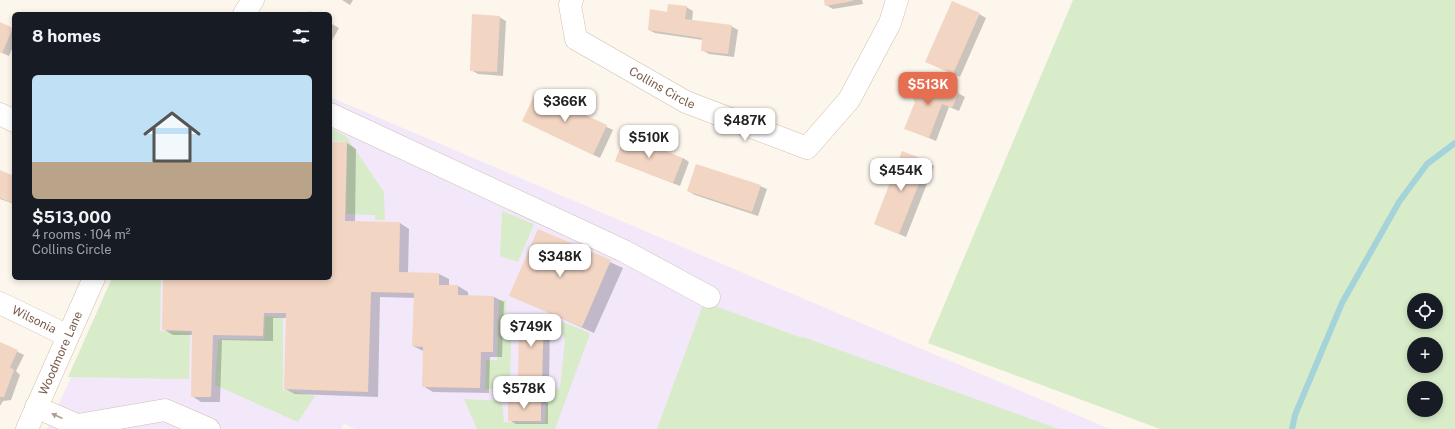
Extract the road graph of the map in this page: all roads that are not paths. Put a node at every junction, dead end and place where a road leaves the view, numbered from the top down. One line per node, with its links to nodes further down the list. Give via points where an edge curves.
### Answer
1 (253, 0): 4 (street)
2 (572, 0): 3 (street, Collins Circle, via 570,5 576,39 686,102 807,148 849,100 890,23)
3 (897, 0)
4 (245, 12)
5 (0, 114): 7 (street)
6 (332, 115): 9 (street, via 624,251)
7 (12, 120)
8 (93, 280): 11 (street, Woodmore Lane)
9 (709, 297)
10 (0, 304): 11 (street, Wilsonia)
11 (68, 336): 12 (street, Woodmore Lane)
12 (36, 407): 13 (street, one-way to 12); 14 (street, Woodmore Lane)
13 (82, 427): 15 (street, via 165,410)
14 (27, 429)
15 (208, 429)

